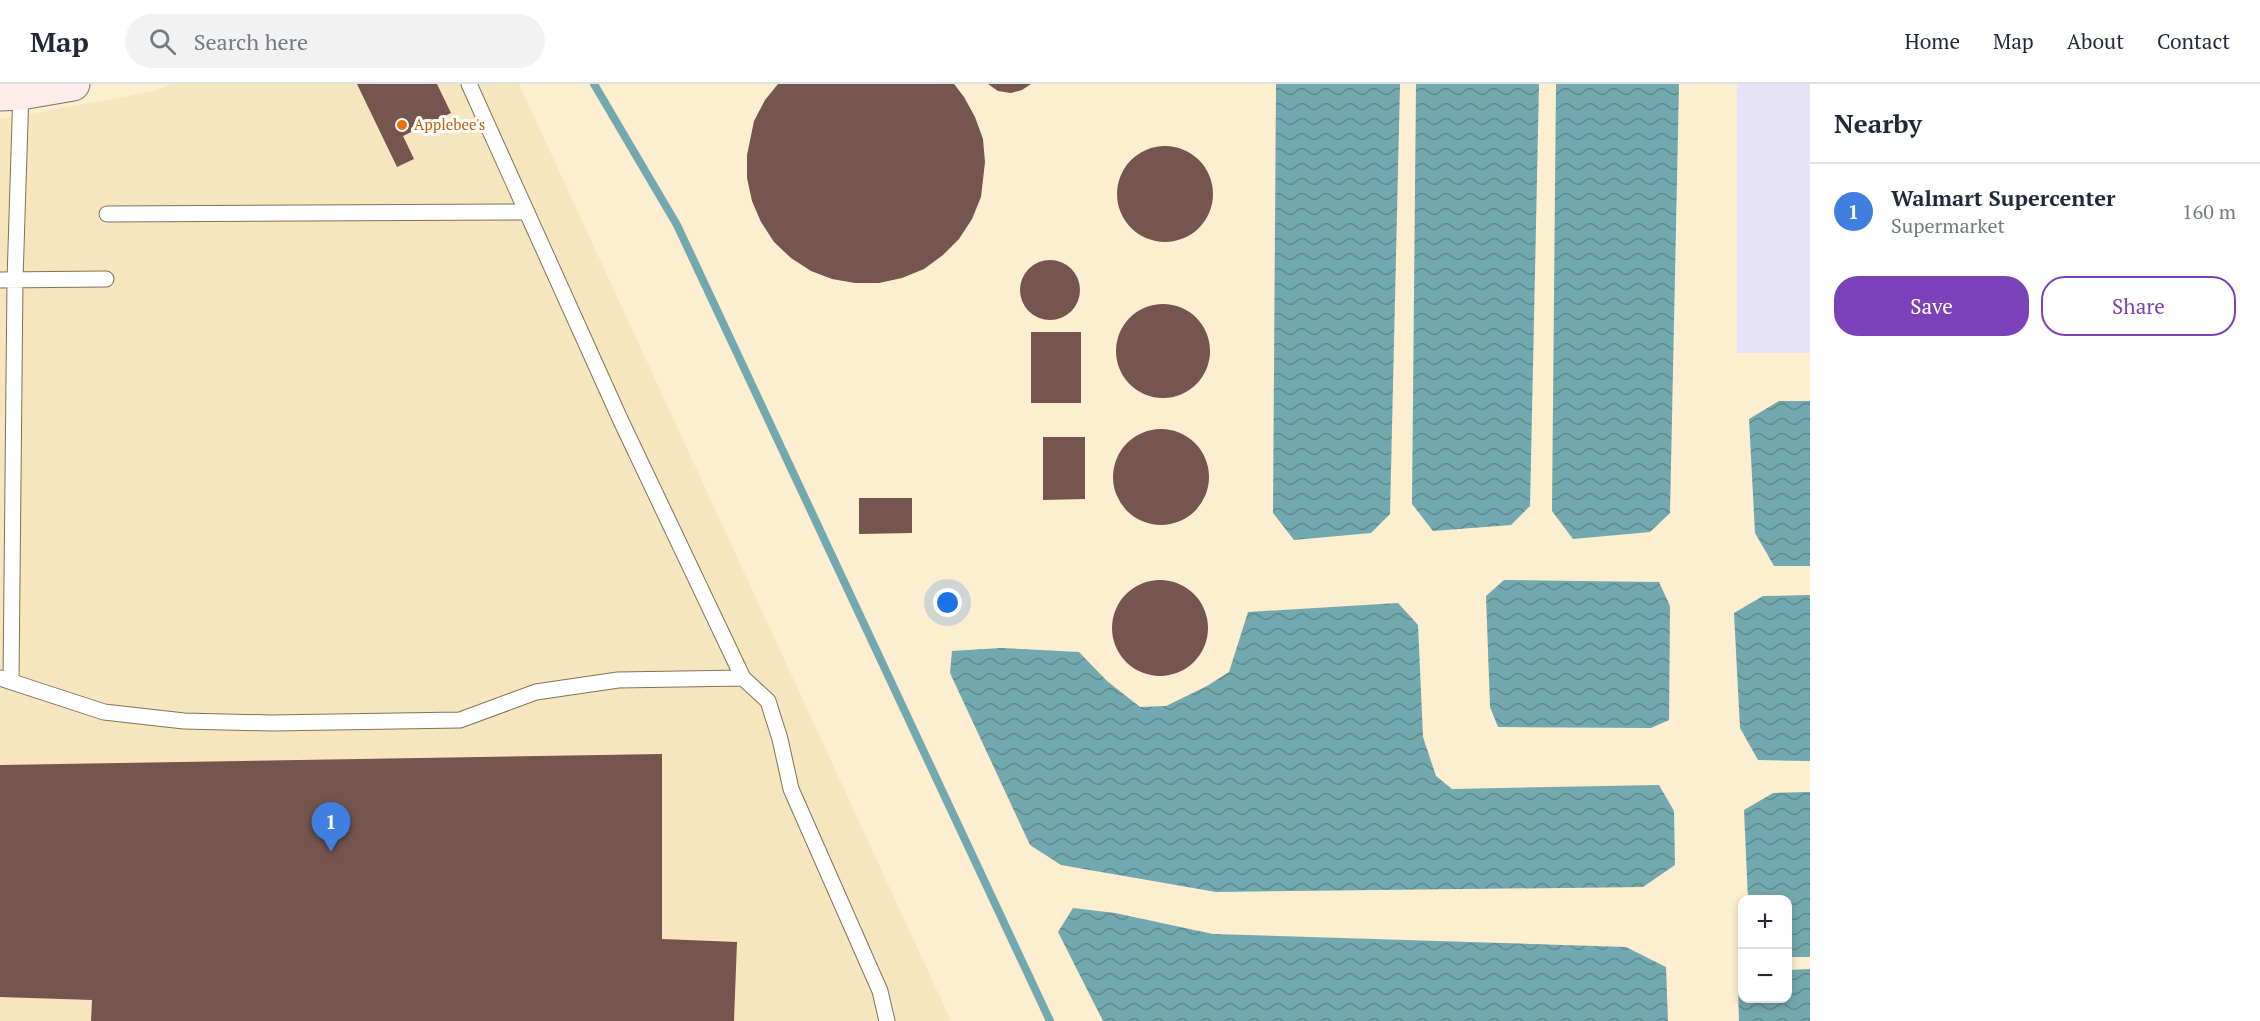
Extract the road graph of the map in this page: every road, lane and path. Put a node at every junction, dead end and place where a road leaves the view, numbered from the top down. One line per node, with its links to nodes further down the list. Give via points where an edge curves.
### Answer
1 (73, 84): 3 (street)
2 (469, 84): 4 (lane)
3 (14, 90): 7 (lane)
4 (527, 212): 5 (lane); 8 (lane)
5 (107, 214)
6 (106, 279): 7 (lane)
7 (8, 280): 9 (lane)
8 (743, 678): 9 (lane, via 618,680 536,692 460,720 272,723 184,721 104,712); 10 (lane, via 768,701 791,789 880,991)
9 (6, 679)
10 (887, 1021)

